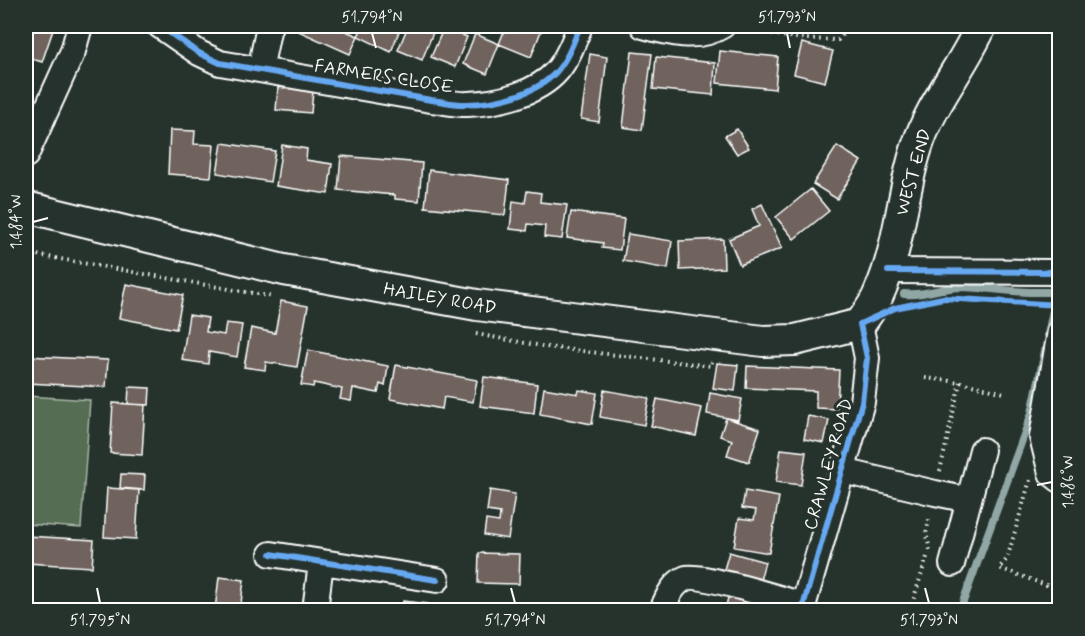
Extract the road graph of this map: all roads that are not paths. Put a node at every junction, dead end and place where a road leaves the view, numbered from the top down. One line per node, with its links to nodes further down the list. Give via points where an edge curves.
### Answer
1 (80, 26): 9 (street, via 73,51)
2 (160, 26): 8 (street, FARMERS CLOSE, via 220,63)
3 (270, 26): 8 (street)
4 (580, 26): 8 (street, FARMERS CLOSE, via 557,71 541,84 506,100 466,104 431,100)
5 (643, 26): 6 (street, via 679,35 702,34)
6 (722, 26)
7 (981, 26): 12 (main road, WEST END, via 917,145)
8 (260, 70)
9 (35, 109): 10 (street)
10 (26, 155)
11 (26, 207): 14 (main road, HAILEY ROAD, via 284,270 477,305 763,341 795,340)
12 (888, 271): 13 (street); 14 (main road, WEST END, via 879,295)
13 (1055, 272)
14 (860, 324): 17 (street, CRAWLEY ROAD, via 867,358 862,402)
15 (1059, 331): 18 (street, via 1042,436 1051,473)
16 (982, 450): 19 (street)
17 (843, 471): 19 (street); 24 (street, CRAWLEY ROAD)
18 (1059, 480)
19 (969, 500): 22 (street)
20 (271, 554): 21 (street)
21 (321, 563): 23 (street); 25 (street)
22 (952, 564)
23 (437, 580)
24 (802, 608): 26 (street, via 712,580 688,577 675,585)
25 (315, 610)
26 (662, 610)

